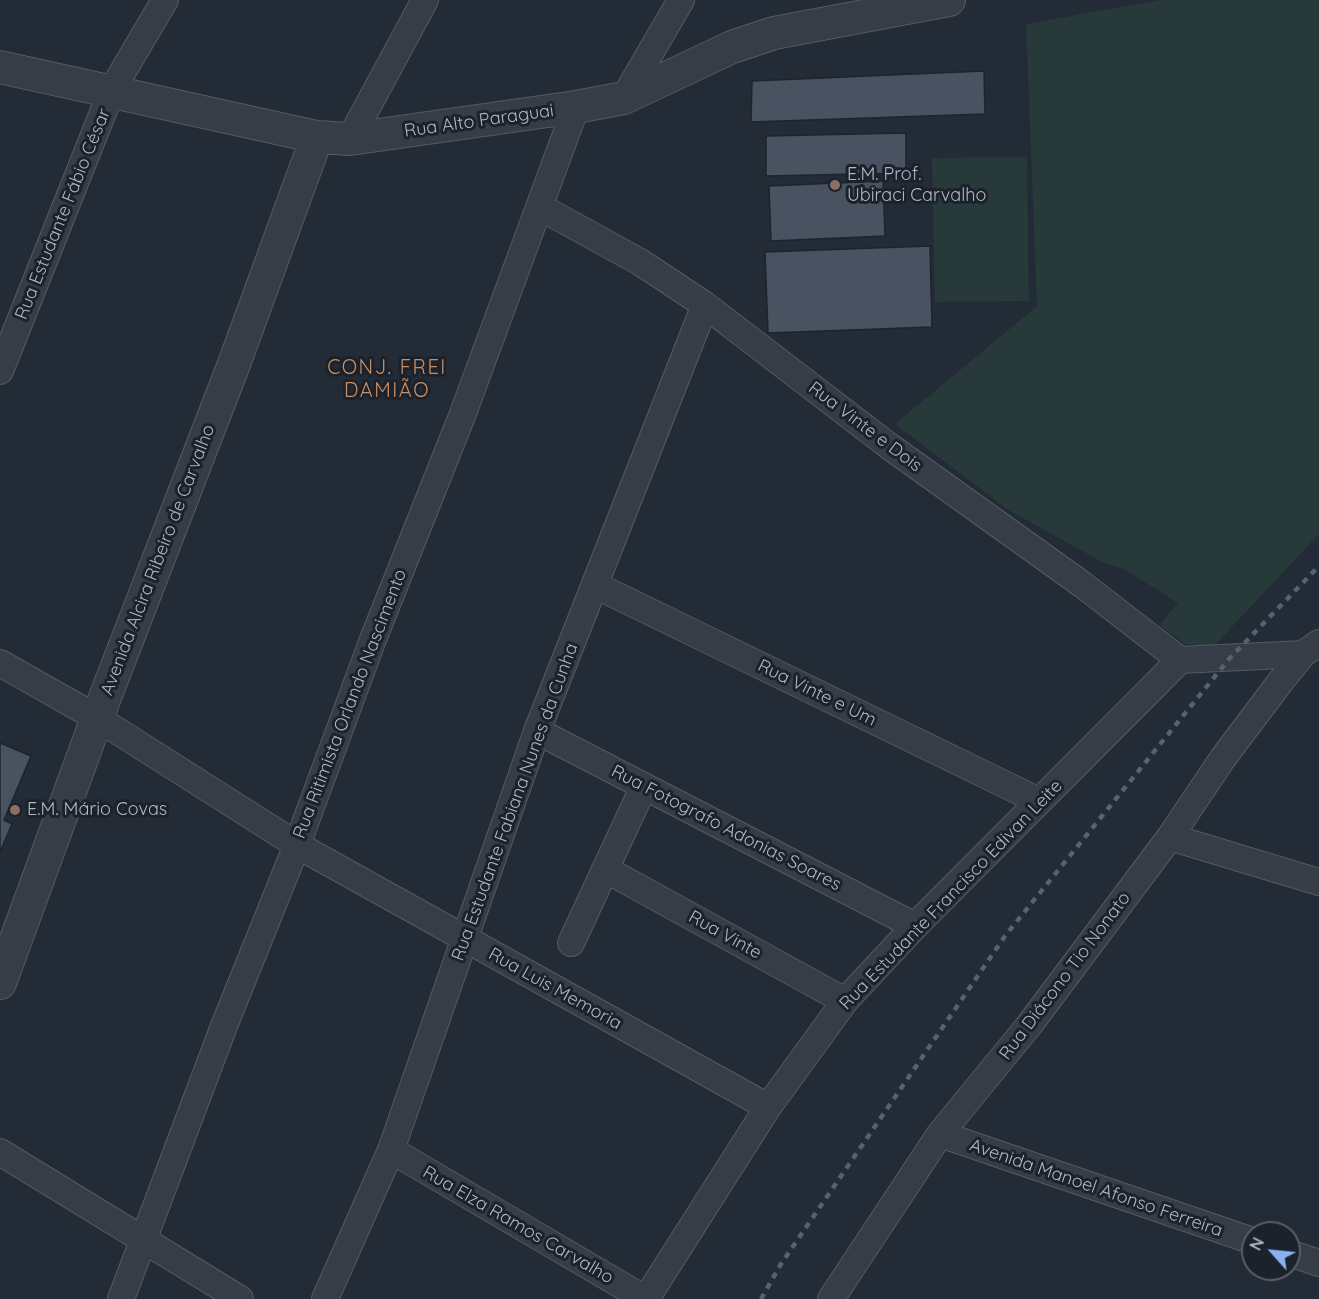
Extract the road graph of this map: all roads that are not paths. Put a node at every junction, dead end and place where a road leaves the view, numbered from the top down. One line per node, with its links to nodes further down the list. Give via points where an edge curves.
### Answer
1 (165, 0): 6 (street, Rua Estudante Fábio César)
2 (425, 0): 10 (street)
3 (681, 0): 7 (street)
4 (949, 0): 7 (street, Rua Alto Paraguai, via 774,33 732,46)
5 (0, 67): 6 (street, Rua Alto Paraguai)
6 (112, 90): 9 (street, Rua Alto Paraguai); 13 (street, Rua Estudante Fábio César)
7 (624, 98): 8 (street, Rua Alto Paraguai)
8 (576, 108): 10 (street, Rua Alto Paraguai); 11 (street, Rua Ritimista Orlando Nascimento)
9 (316, 137): 10 (street, Rua Alto Paraguai); 18 (street, Avenida Alcira Ribeiro de Carvalho, via 209,430)
10 (350, 139)
11 (540, 207): 12 (street, Rua Vinte e Dois, via 640,262); 23 (street, Rua Ritimista Orlando Nascimento)
12 (705, 305): 14 (street, Rua Estudante Fabiana Nunes da Cunha); 16 (street, Rua Vinte e Dois)
13 (0, 371)
14 (595, 585): 19 (street, Rua Estudante Fabiana Nunes da Cunha); 21 (street, Rua Vinte e Um)
15 (1311, 649): 16 (street, Rua Diácono Tio Nonato, via 1229,659); 22 (street, Rua Diácono Tio Nonato, via 1222,758)
16 (1180, 660): 21 (street, Rua Estudante Francisco Edivan Leite)
17 (0, 663): 18 (street, Rua Luis Memoria)
18 (97, 718): 23 (street, Rua Luis Memoria); 29 (street, Avenida Alcira Ribeiro de Carvalho)
19 (537, 731): 20 (street, Rua Fotografo Adonias Soares); 27 (street, Rua Estudante Fabiana Nunes da Cunha)
20 (644, 786): 24 (street); 26 (street, Rua Fotografo Adonias Soares)
21 (1039, 801): 26 (street, Rua Estudante Francisco Edivan Leite)
22 (1170, 837): 25 (street); 32 (street, Rua Diácono Tio Nonato, via 1030,1024)
23 (297, 845): 27 (street, Rua Luis Memoria); 36 (street, Rua Ritimista Orlando Nascimento)
24 (605, 869): 28 (street); 30 (street, Rua Vinte)
25 (1319, 882)
26 (915, 926): 30 (street, Rua Estudante Francisco Edivan Leite)
27 (466, 939): 31 (street, Rua Luis Memoria); 33 (street, Rua Estudante Fabiana Nunes da Cunha)
28 (571, 943)
29 (0, 983)
30 (845, 1001): 31 (street, Rua Estudante Francisco Edivan Leite)
31 (768, 1107): 42 (street, Rua Estudante Francisco Edivan Leite)
32 (940, 1134): 35 (street, Avenida Manoel Afonso Ferreira); 43 (street, Rua Diácono Tio Nonato)
33 (391, 1150): 41 (street, Rua Estudante Fabiana Nunes da Cunha); 42 (street, Rua Elza Ramos Carvalho)
34 (0, 1152): 36 (street)
35 (1241, 1237)
36 (144, 1240): 39 (street, Rua Ritimista Orlando Nascimento); 40 (street)
37 (1301, 1257): 38 (street)
38 (1319, 1263)
39 (121, 1299)
40 (240, 1299)
41 (325, 1299)
42 (645, 1299)
43 (831, 1299)

